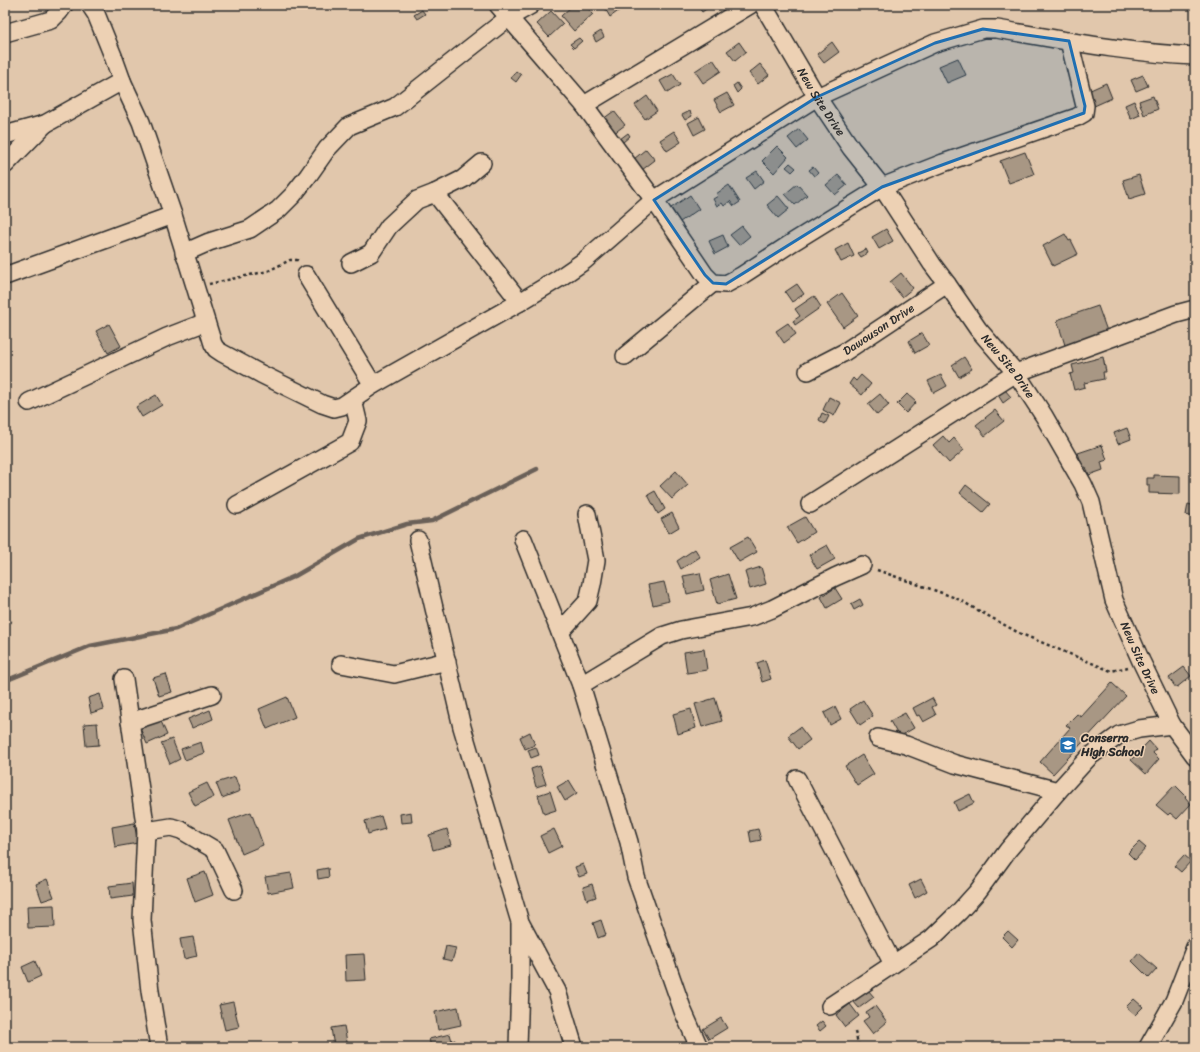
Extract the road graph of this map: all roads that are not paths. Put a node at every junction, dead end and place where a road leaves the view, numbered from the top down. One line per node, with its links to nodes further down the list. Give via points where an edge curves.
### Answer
1 (64, 5): 7 (street, via 51,20)
2 (90, 5): 10 (street, via 114,56)
3 (531, 5): 6 (street)
4 (750, 5): 12 (street)
5 (763, 5): 11 (street, New Site Drive)
6 (504, 11): 12 (street); 21 (street, via 395,107 349,126 278,210 250,228)
7 (5, 33)
8 (1070, 41): 9 (street); 11 (street, via 983,29 935,43); 17 (street, via 1085,106 1084,113)
9 (1195, 56)
10 (122, 81): 13 (street); 20 (street, via 141,122)
11 (817, 97): 17 (street, New Site Drive, via 851,148); 19 (street)
12 (584, 105): 19 (street)
13 (45, 124): 14 (street); 16 (street)
14 (5, 135)
15 (482, 163): 18 (street, via 463,179)
16 (5, 165)
17 (882, 187): 25 (street, via 741,276 726,284); 26 (street, New Site Drive)
18 (435, 193): 22 (street, via 417,200 389,226 371,254); 27 (street)
19 (654, 200): 25 (street, via 705,275); 27 (street, via 584,261)
20 (173, 215): 21 (street); 24 (street)
21 (184, 253): 29 (street)
22 (351, 263)
23 (306, 275): 33 (street)
24 (5, 276)
25 (713, 282): 30 (street)
26 (947, 284): 31 (street, Dawouson Drive, via 843,353); 32 (street, New Site Drive, via 978,329)
27 (520, 302): 33 (street)
28 (1195, 309): 32 (street)
29 (206, 322): 34 (street, via 213,344 222,354 322,404 334,408); 35 (street, via 167,337)
30 (625, 356)
31 (808, 371)
32 (1016, 372): 36 (street); 49 (street, New Site Drive, via 1044,416 1091,502 1114,600)
33 (373, 385): 34 (street)
34 (353, 400): 37 (street, via 358,421 350,442)
35 (29, 402)
36 (810, 504)
37 (237, 505)
38 (587, 514): 42 (street, via 596,560 592,584 588,601)
39 (523, 539): 42 (street)
40 (418, 540): 43 (street)
41 (862, 565): 46 (street, via 752,617 662,636)
42 (560, 632): 46 (street)
43 (447, 661): 44 (street, via 394,674); 56 (street, via 462,727)
44 (340, 664)
45 (124, 679): 48 (street)
46 (581, 685): 63 (street, via 629,842 636,877 683,1011)
47 (212, 696): 48 (street)
48 (130, 722): 54 (street)
49 (1172, 725): 51 (street, New Site Drive); 53 (street, via 1139,729 1119,735 1089,758)
50 (878, 738): 53 (street, via 906,745 955,764)
51 (1195, 756)
52 (797, 779): 58 (street)
53 (1058, 791): 58 (street, via 959,912 931,939)
54 (146, 831): 55 (street, via 176,828 215,850); 60 (street, via 142,920)
55 (234, 890)
56 (520, 922): 61 (street); 62 (street, via 557,991)
57 (1195, 947): 64 (street, via 1174,1001)
58 (894, 964): 59 (street)
59 (830, 1006)
60 (159, 1047)
61 (518, 1047)
62 (574, 1047)
63 (699, 1047)
64 (1148, 1047)

